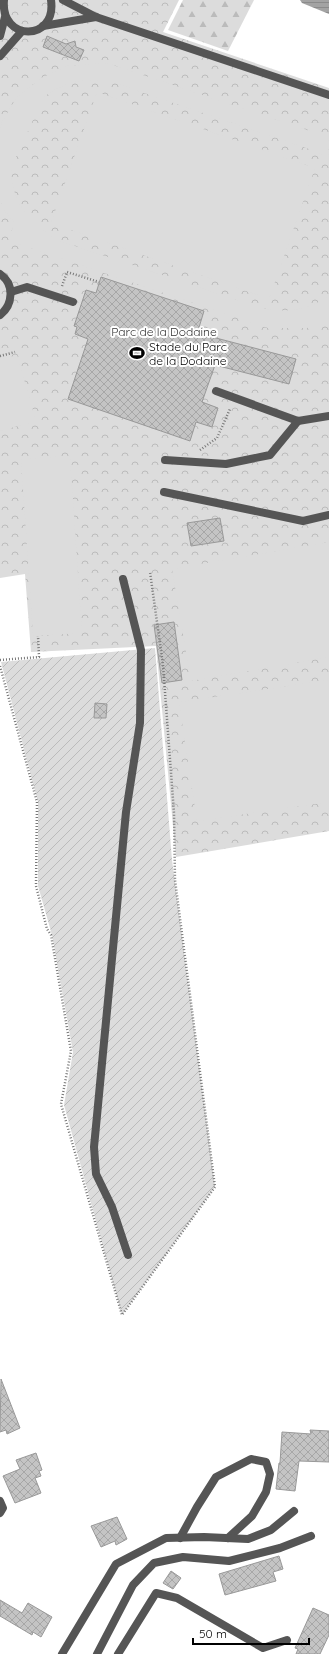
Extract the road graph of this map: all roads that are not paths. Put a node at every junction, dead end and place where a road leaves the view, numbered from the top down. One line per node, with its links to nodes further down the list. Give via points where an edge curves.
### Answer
1 (4, 0): 4 (lane, via 2,9)
2 (51, 0): 6 (lane, via 49,19)
3 (63, 0): 5 (lane)
4 (5, 17): 7 (lane, via 9,24); 8 (lane)
5 (96, 17): 6 (lane); 10 (lane)
6 (43, 26): 7 (lane, via 30,32)
7 (22, 31): 9 (lane)
8 (0, 36)
9 (0, 56)
10 (329, 95)
11 (1, 274): 12 (lane, via 9,284)
12 (11, 292): 13 (lane, via 27,287); 14 (lane, via 10,301)
13 (73, 302)
14 (0, 315)
15 (216, 391): 17 (lane)
16 (329, 416): 17 (lane)
17 (298, 420): 18 (lane, via 270,456 226,464)
18 (166, 460)
19 (164, 492): 20 (lane, via 303,521)
20 (329, 515)
21 (123, 579): 22 (lane, via 141,650 140,723 126,812 94,1147 96,1174 112,1207)
22 (128, 1255)
23 (0, 1501): 25 (lane, via 3,1508)
24 (294, 1511): 28 (lane, via 271,1530 248,1539)
25 (0, 1513)
26 (311, 1536): 31 (lane, via 280,1548 229,1561 183,1557 154,1563 133,1585)
27 (180, 1538): 28 (lane); 28 (lane, via 216,1477 251,1459 266,1462 270,1474 266,1492 252,1516); 30 (lane, via 166,1538 116,1564)
28 (228, 1538)
29 (287, 1640): 32 (lane, via 263,1648 177,1598 156,1593)
30 (62, 1654)
31 (97, 1654)
32 (118, 1654)

